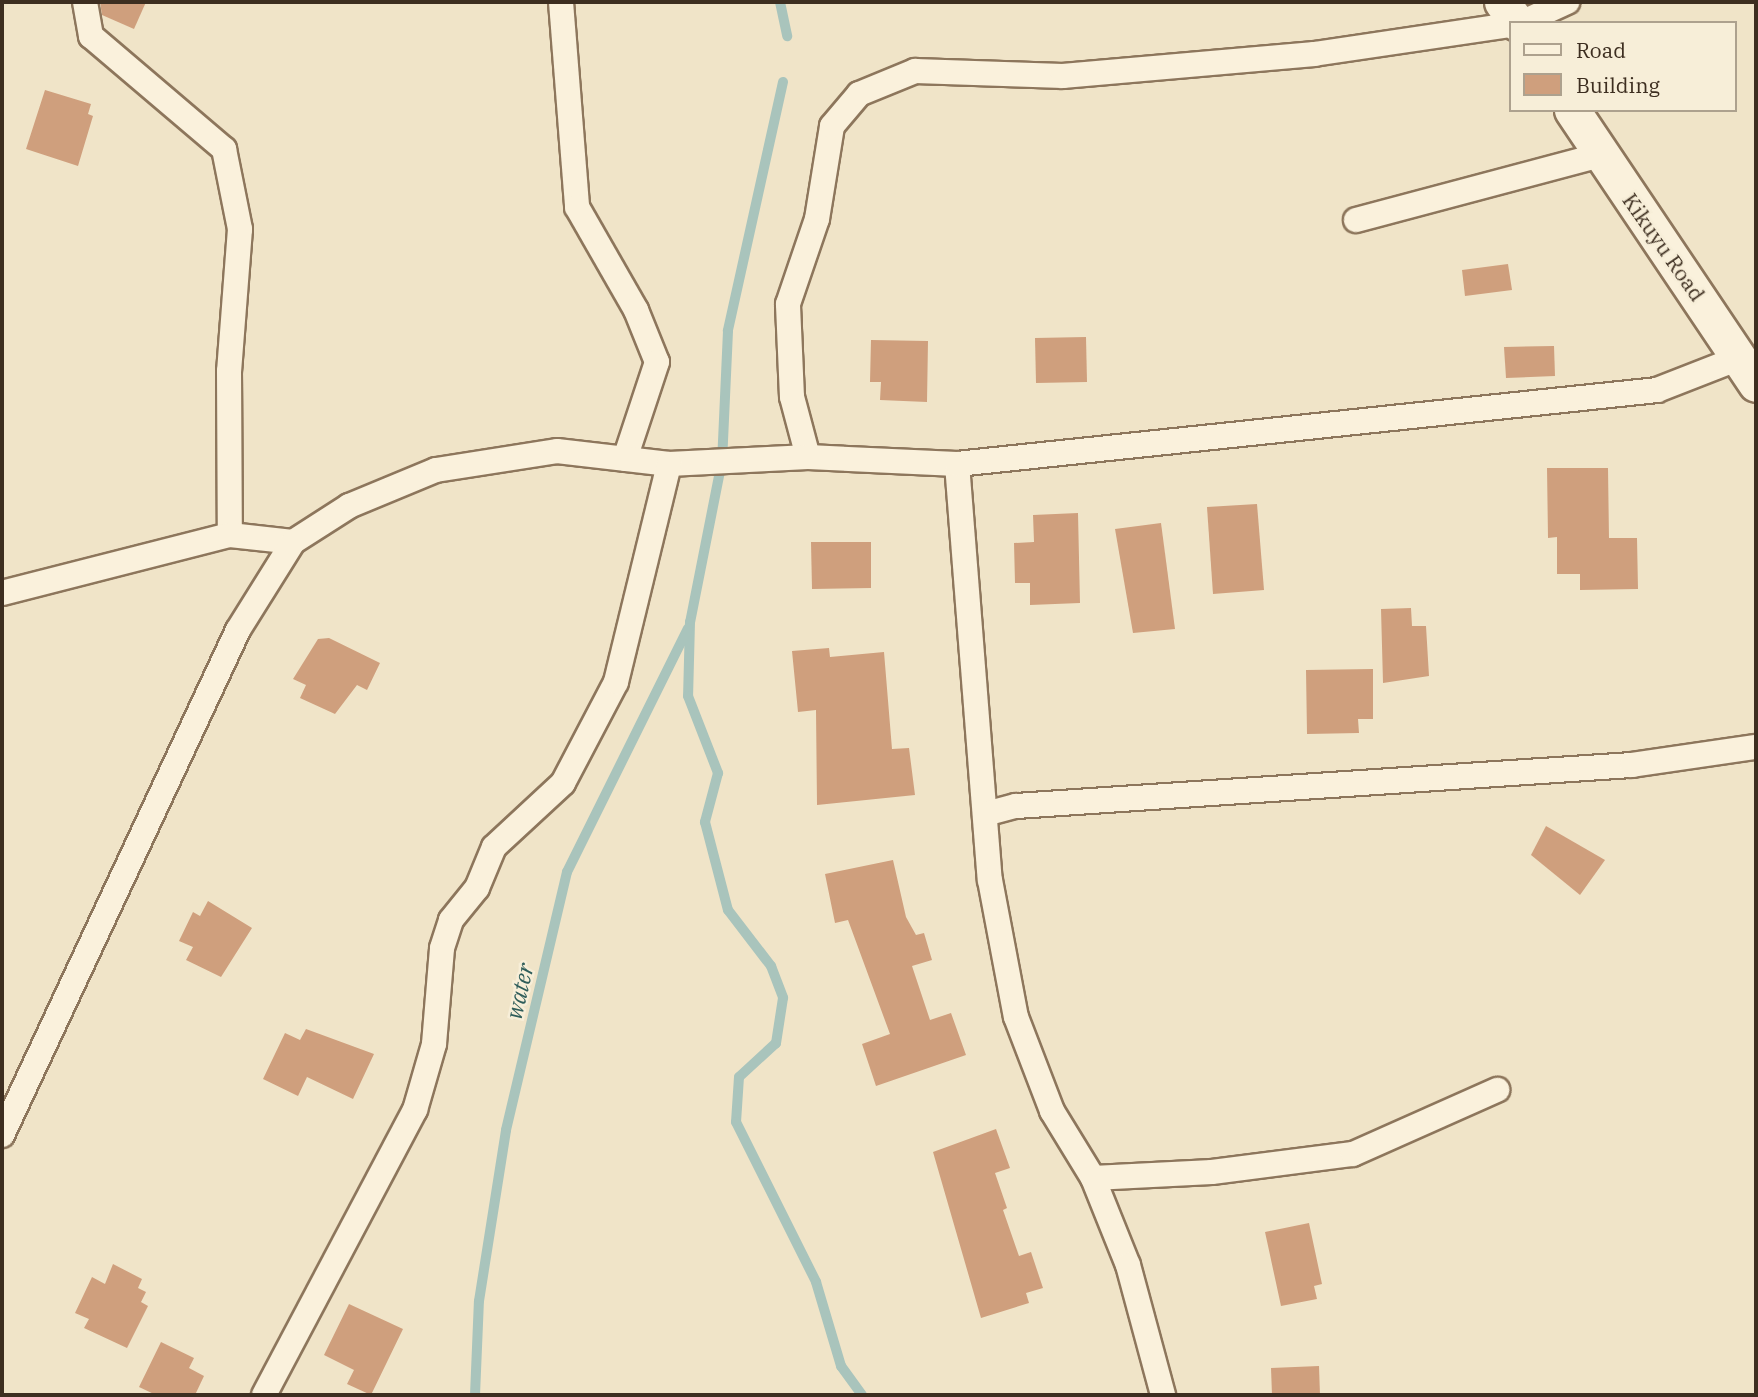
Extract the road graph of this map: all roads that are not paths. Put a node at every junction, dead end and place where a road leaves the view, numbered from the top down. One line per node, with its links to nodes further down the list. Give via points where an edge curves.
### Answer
1 (85, 2): 16 (street, via 92,36 224,149 240,229 229,371)
2 (561, 2): 13 (street, via 577,207 636,310 657,362)
3 (1502, 2): 5 (main road)
4 (1567, 2): 6 (street)
5 (1517, 21)
6 (1524, 21)
7 (1510, 25): 12 (street, via 1314,54 1063,76 915,71 859,94 832,126 817,219 788,304 792,397)
8 (1573, 112): 9 (main road, Kikuyu Road)
9 (1600, 155): 10 (street); 11 (main road, Kikuyu Road)
10 (1356, 220)
11 (1748, 371): 15 (street, via 1657,390)
12 (808, 457): 14 (street); 15 (street)
13 (625, 459): 14 (street); 17 (street, via 557,451 436,470 349,506)
14 (669, 464): 24 (street, via 616,682 563,783 494,847 477,888 452,920 442,948 432,1054 415,1110)
15 (957, 464): 20 (street)
16 (230, 535): 17 (street); 18 (street)
17 (293, 542): 22 (street, via 238,630)
18 (2, 593)
19 (1756, 747): 20 (street, via 1632,765 1016,806)
20 (989, 813): 23 (street, via 990,880 1017,1017 1052,1111)
21 (1497, 1090): 23 (street, via 1353,1154 1212,1172)
22 (2, 1135)
23 (1093, 1178): 25 (street, via 1144,1312)
24 (264, 1395)
25 (1163, 1395)

